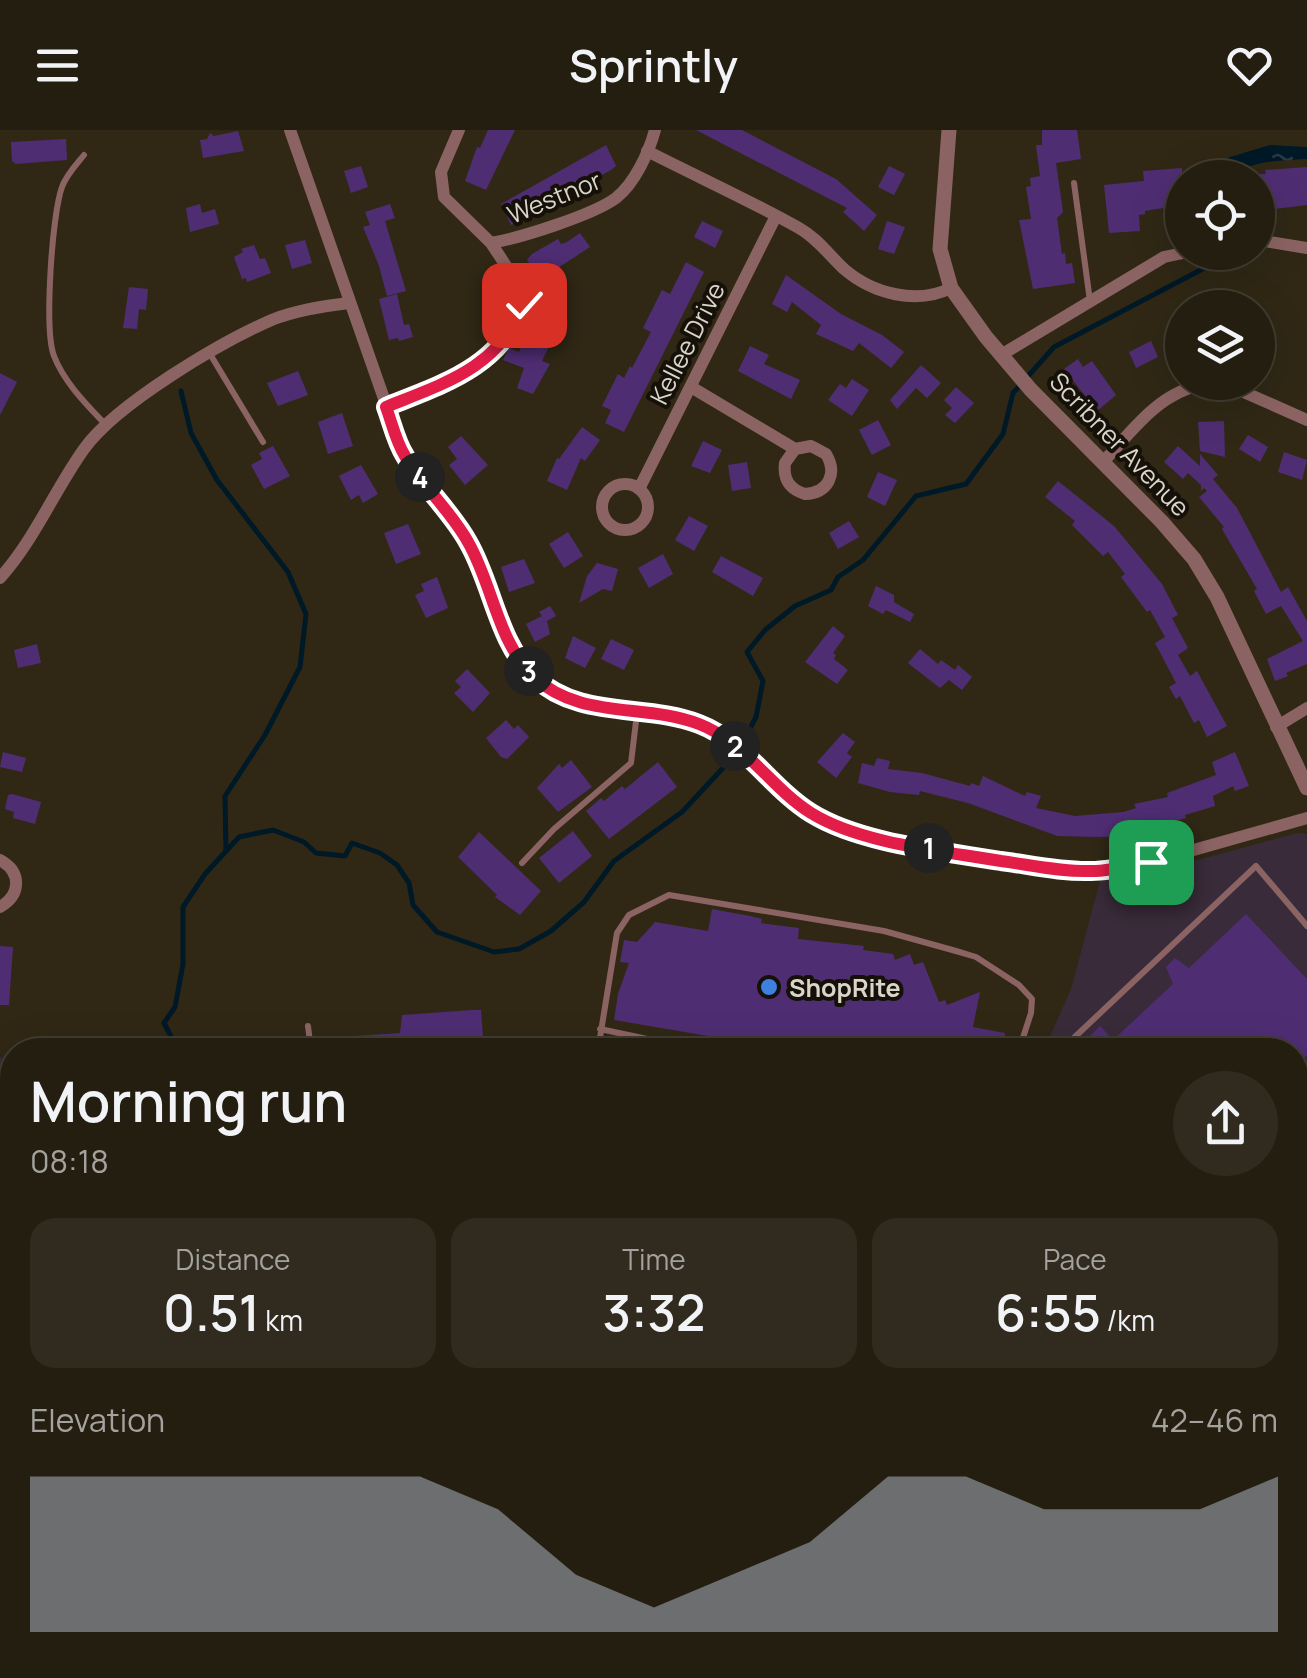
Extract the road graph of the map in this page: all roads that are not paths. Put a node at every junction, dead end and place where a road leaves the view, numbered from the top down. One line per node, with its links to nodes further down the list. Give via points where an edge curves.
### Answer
1 (290, 130): 15 (street)
2 (459, 130): 9 (street, Westnor, via 442,172 444,196)
3 (656, 130): 5 (street, Westnor)
4 (948, 130): 13 (street, Scribner Avenue, via 940,249)
5 (647, 151): 8 (street); 9 (street, Westnor, via 616,199 522,238)
6 (84, 156): 21 (lane, via 59,198 51,344 69,382)
7 (1074, 183): 14 (lane)
8 (776, 216): 13 (street, via 867,284 916,297); 18 (street, Kellee Drive)
9 (491, 243): 19 (street, Westnor, via 524,305 516,325 488,358 457,378)
10 (1275, 243): 11 (street)
11 (1307, 248)
12 (1165, 258): 14 (street)
13 (952, 288): 17 (street, Scribner Avenue)
14 (1090, 302): 17 (street)
15 (349, 303): 16 (street, via 273,320); 19 (street)
16 (210, 354): 21 (street, via 136,398); 22 (lane)
17 (1001, 355): 24 (street, Scribner Avenue)
18 (690, 387): 23 (street); 25 (street, Kellee Drive)
19 (386, 407): 28 (street, via 403,453 476,556 522,663 562,695)
20 (1307, 420): 24 (street, via 1230,386 1192,386 1164,400)
21 (106, 426): 26 (street, via 86,445)
22 (263, 442)
23 (795, 450)
24 (1102, 464): 29 (street, Scribner Avenue, via 1201,570)
25 (639, 489)
26 (0, 578)
27 (1307, 708): 29 (street)
28 (637, 712): 31 (street, via 712,729 798,804 849,830 1066,871 1151,862); 33 (lane, via 630,763)
29 (1276, 727): 30 (street, Scribner Avenue)
30 (1307, 788)
31 (1307, 818)
32 (0, 860): 34 (street, via 13,870 17,886)
33 (522, 862)
34 (0, 907)
35 (1307, 926): 42 (lane, via 1256,866)
36 (601, 1024): 39 (lane); 40 (lane); 41 (lane, via 617,932 629,914 669,894 884,931 976,958 1032,998)
37 (308, 1026): 38 (lane)
38 (309, 1038)
39 (599, 1038)
40 (647, 1038)
41 (1023, 1038)
42 (1074, 1038)

